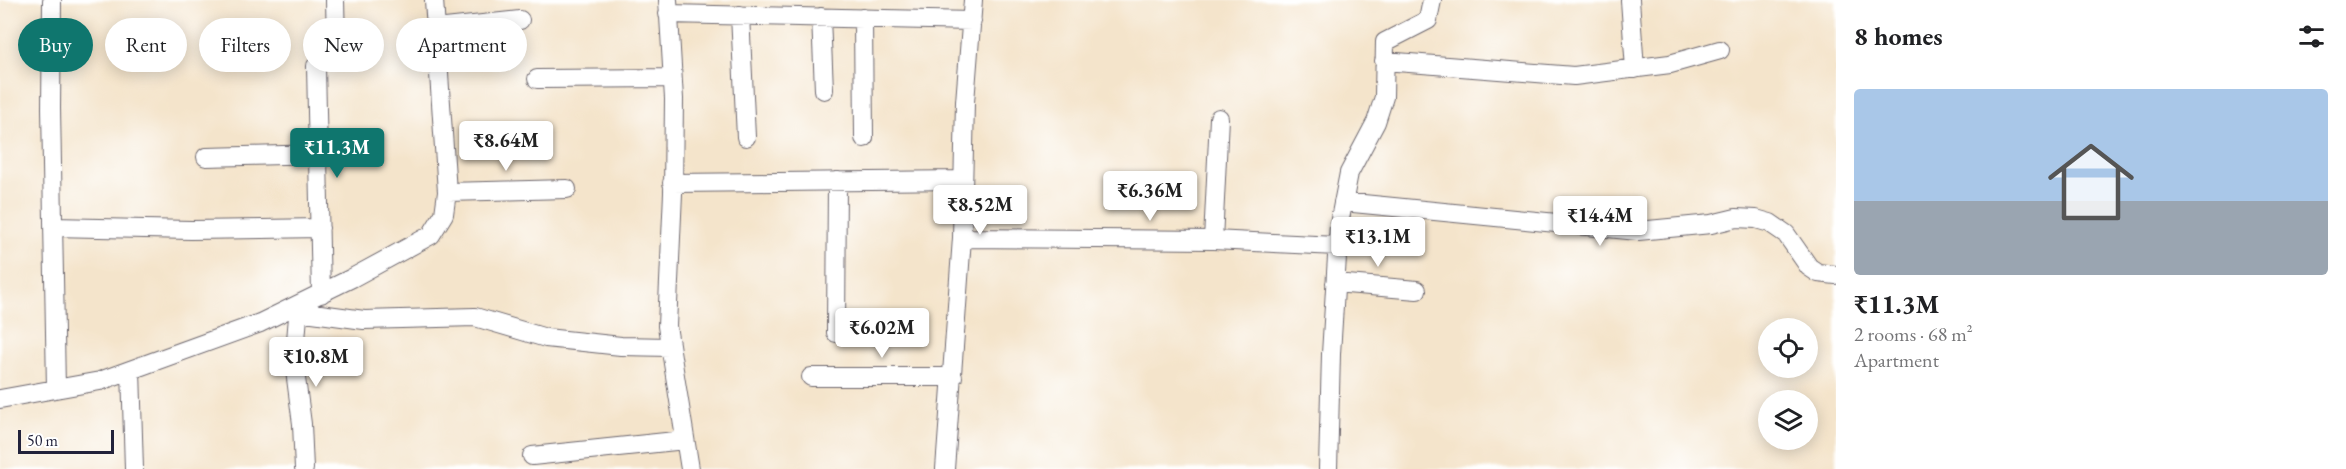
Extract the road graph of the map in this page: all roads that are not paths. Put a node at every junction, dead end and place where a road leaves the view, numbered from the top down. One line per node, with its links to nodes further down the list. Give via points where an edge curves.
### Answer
1 (52, 0): 33 (street)
2 (335, 0): 10 (street)
3 (434, 0): 11 (street)
4 (973, 0): 13 (street)
5 (1432, 0): 15 (street, via 1428,20 1385,42)
6 (1630, 0): 16 (street)
7 (668, 7): 9 (street); 19 (street)
8 (817, 12): 9 (street); 12 (street); 21 (street)
9 (740, 15): 23 (street)
10 (335, 18)
11 (435, 18)
12 (863, 18): 13 (street); 24 (street)
13 (972, 21): 27 (street)
14 (1720, 50): 16 (street)
15 (1384, 61): 16 (street, via 1542,75 1574,76); 32 (street, via 1384,97 1376,122 1348,173)
16 (1635, 69)
17 (316, 72): 25 (street)
18 (439, 72): 31 (street)
19 (672, 78): 20 (street); 29 (street)
20 (537, 79)
21 (824, 90)
22 (1219, 118): 36 (street)
23 (746, 137)
24 (864, 138)
25 (319, 154): 26 (street); 34 (street)
26 (206, 157)
27 (963, 180): 28 (street); 35 (street)
28 (837, 181): 29 (street); 43 (street)
29 (672, 183): 44 (street)
30 (567, 189): 31 (street)
31 (447, 192): 41 (street, via 444,214 431,235)
32 (1343, 202): 37 (street); 38 (street, via 1638,231 1736,218 1756,219 1786,234 1809,267 1818,273)
33 (53, 227): 34 (street); 48 (street)
34 (320, 228): 41 (street)
35 (962, 238): 36 (street); 47 (street)
36 (1213, 240): 37 (street)
37 (1337, 246): 39 (street)
38 (1836, 275)
39 (1335, 282): 40 (street); 56 (street)
40 (1417, 290)
41 (321, 294): 42 (street)
42 (298, 308): 44 (street, via 364,320 475,317 546,338); 45 (street); 53 (street, via 294,363 303,424)
43 (836, 333)
44 (669, 347): 50 (street)
45 (131, 370): 48 (street, via 100,381); 52 (street)
46 (811, 377): 47 (street)
47 (953, 377): 55 (street)
48 (56, 389): 49 (street)
49 (0, 399)
50 (685, 440): 51 (street); 54 (street)
51 (532, 456)
52 (134, 469)
53 (304, 469)
54 (690, 469)
55 (945, 469)
56 (1328, 469)

